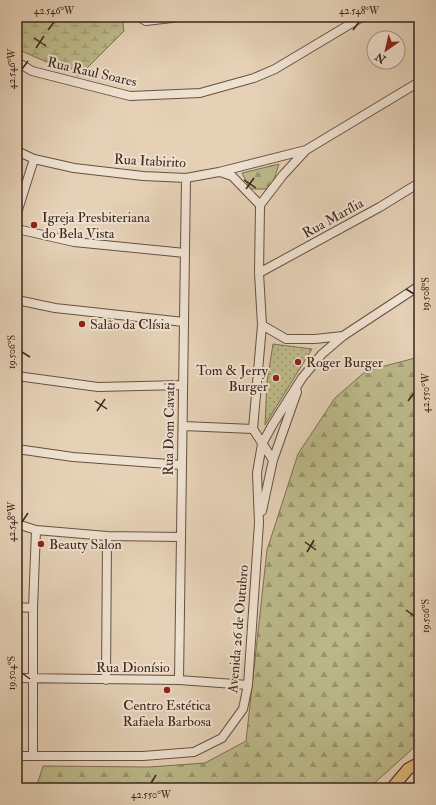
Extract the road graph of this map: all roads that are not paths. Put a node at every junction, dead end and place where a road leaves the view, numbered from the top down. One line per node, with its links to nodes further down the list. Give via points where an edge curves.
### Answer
1 (139, 17): 2 (street, via 146,20)
2 (180, 17)
3 (362, 17): 4 (street, Rua Raul Soares, via 275,69 254,78 200,93 130,96 32,71)
4 (17, 62)
5 (419, 82): 6 (street, Rua Itabirito)
6 (306, 150): 9 (street, Rua Itabirito); 12 (street, Rua Itabirito)
7 (17, 151): 8 (street, Rua Itabirito)
8 (34, 159): 10 (street, Rua Itabirito, via 74,168); 13 (street)
9 (219, 172): 10 (street, Rua Itabirito); 12 (street, via 232,176)
10 (186, 178): 15 (street, Rua Dom Cavati)
11 (419, 183): 16 (street, Rua Marília)
12 (260, 205): 16 (street)
13 (17, 213)
14 (17, 229): 15 (street, via 74,242)
15 (185, 253): 19 (street, Rua Dom Cavati)
16 (259, 273): 20 (street)
17 (419, 286): 21 (street, Avenida 26 de Outubro)
18 (17, 300): 19 (street, via 55,308)
19 (184, 322): 24 (street, Rua Dom Cavati)
20 (262, 325): 21 (street, via 286,339); 26 (street)
21 (343, 336): 23 (street, Avenida 26 de Outubro, via 322,354)
22 (17, 376): 24 (street, via 98,387)
23 (302, 378): 27 (street, Avenida 26 de Outubro); 29 (street, Avenida 26 de Outubro)
24 (183, 384): 25 (street, Rua Dom Cavati)
25 (182, 426): 26 (street); 30 (street, Rua Dom Cavati)
26 (253, 429): 27 (street)
27 (262, 444): 29 (street); 31 (street, Avenida 26 de Outubro, via 258,474)
28 (17, 449): 30 (street, via 73,457)
29 (273, 460): 31 (street, Avenida 26 de Outubro)
30 (182, 465): 35 (street, Rua Dom Cavati)
31 (259, 523): 42 (street, Avenida 26 de Outubro)
32 (17, 524): 33 (street)
33 (36, 530): 34 (street); 37 (street)
34 (108, 536): 35 (street); 40 (street)
35 (181, 537): 41 (street, Rua Dom Cavati)
36 (17, 607): 37 (street)
37 (34, 608): 39 (street)
38 (17, 678): 39 (street, Rua Dionísio)
39 (33, 679): 40 (street, Rua Dionísio); 44 (street)
40 (106, 680): 41 (street, Rua Dionísio)
41 (179, 680): 42 (street, Rua Dionísio)
42 (248, 685): 44 (street, Avenida 26 de Outubro, via 243,709 222,738 194,752 143,756)
43 (17, 756): 44 (street, Avenida 26 de Outubro)
44 (33, 756)
45 (419, 763): 46 (main road, via 408,769)
46 (392, 788)

